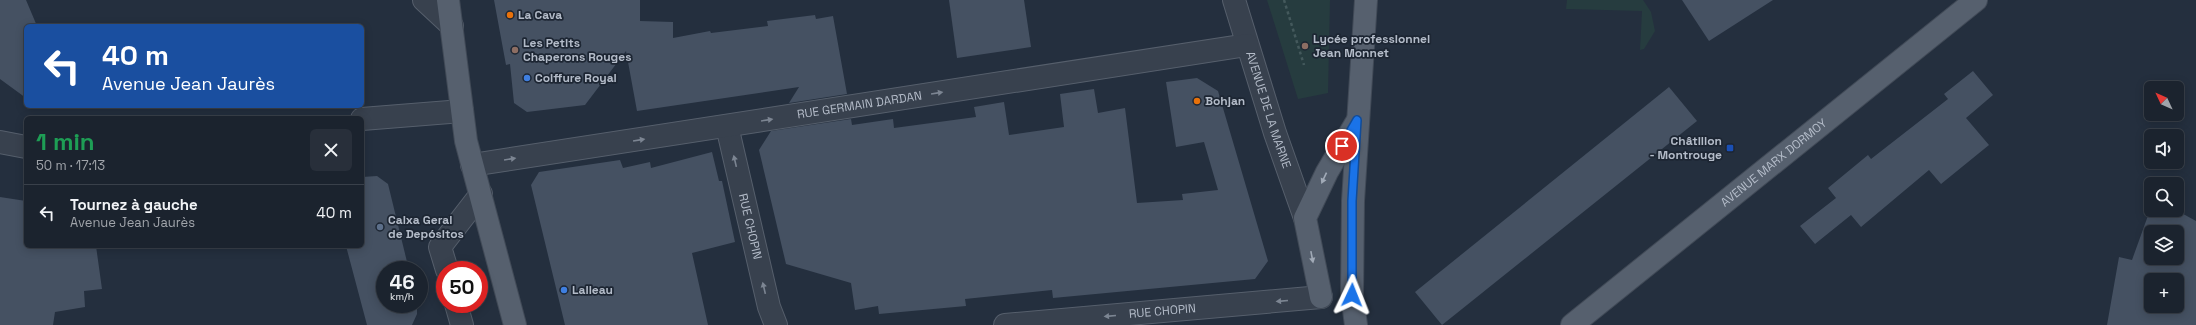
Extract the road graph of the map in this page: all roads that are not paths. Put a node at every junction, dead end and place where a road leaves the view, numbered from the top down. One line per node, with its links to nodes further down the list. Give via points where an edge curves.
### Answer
1 (424, 0): 6 (street)
2 (448, 0): 6 (main road)
3 (1234, 0): 7 (street, AVENUE DE LA MARNE)
4 (1366, 0): 10 (main road)
5 (1976, 0): 25 (main road, AVENUE MARX DORMOY)
6 (452, 26): 8 (main road)
7 (1247, 45): 11 (street, RUE GERMAIN DARDAN, one-way to 7); 16 (street, AVENUE DE LA MARNE)
8 (462, 111): 9 (street); 14 (main road)
9 (364, 119)
10 (1357, 120): 16 (main road, one-way to 16, via 1326,172); 24 (main road, via 1352,201 1352,295)
11 (727, 126): 14 (street, RUE GERMAIN DARDAN, one-way to 11); 22 (street, RUE CHOPIN, one-way to 11, via 769,307)
12 (0, 142): 13 (street)
13 (24, 147)
14 (472, 165): 15 (main road)
15 (481, 194): 17 (street, via 440,247); 21 (main road)
16 (1305, 218): 18 (main road, one-way to 18)
17 (444, 261)
18 (1321, 297): 23 (street, RUE CHOPIN, one-way to 23)
19 (459, 313): 20 (street)
20 (462, 325)
21 (515, 325)
22 (776, 325)
23 (1005, 325)
24 (1356, 325)
25 (1572, 325)

